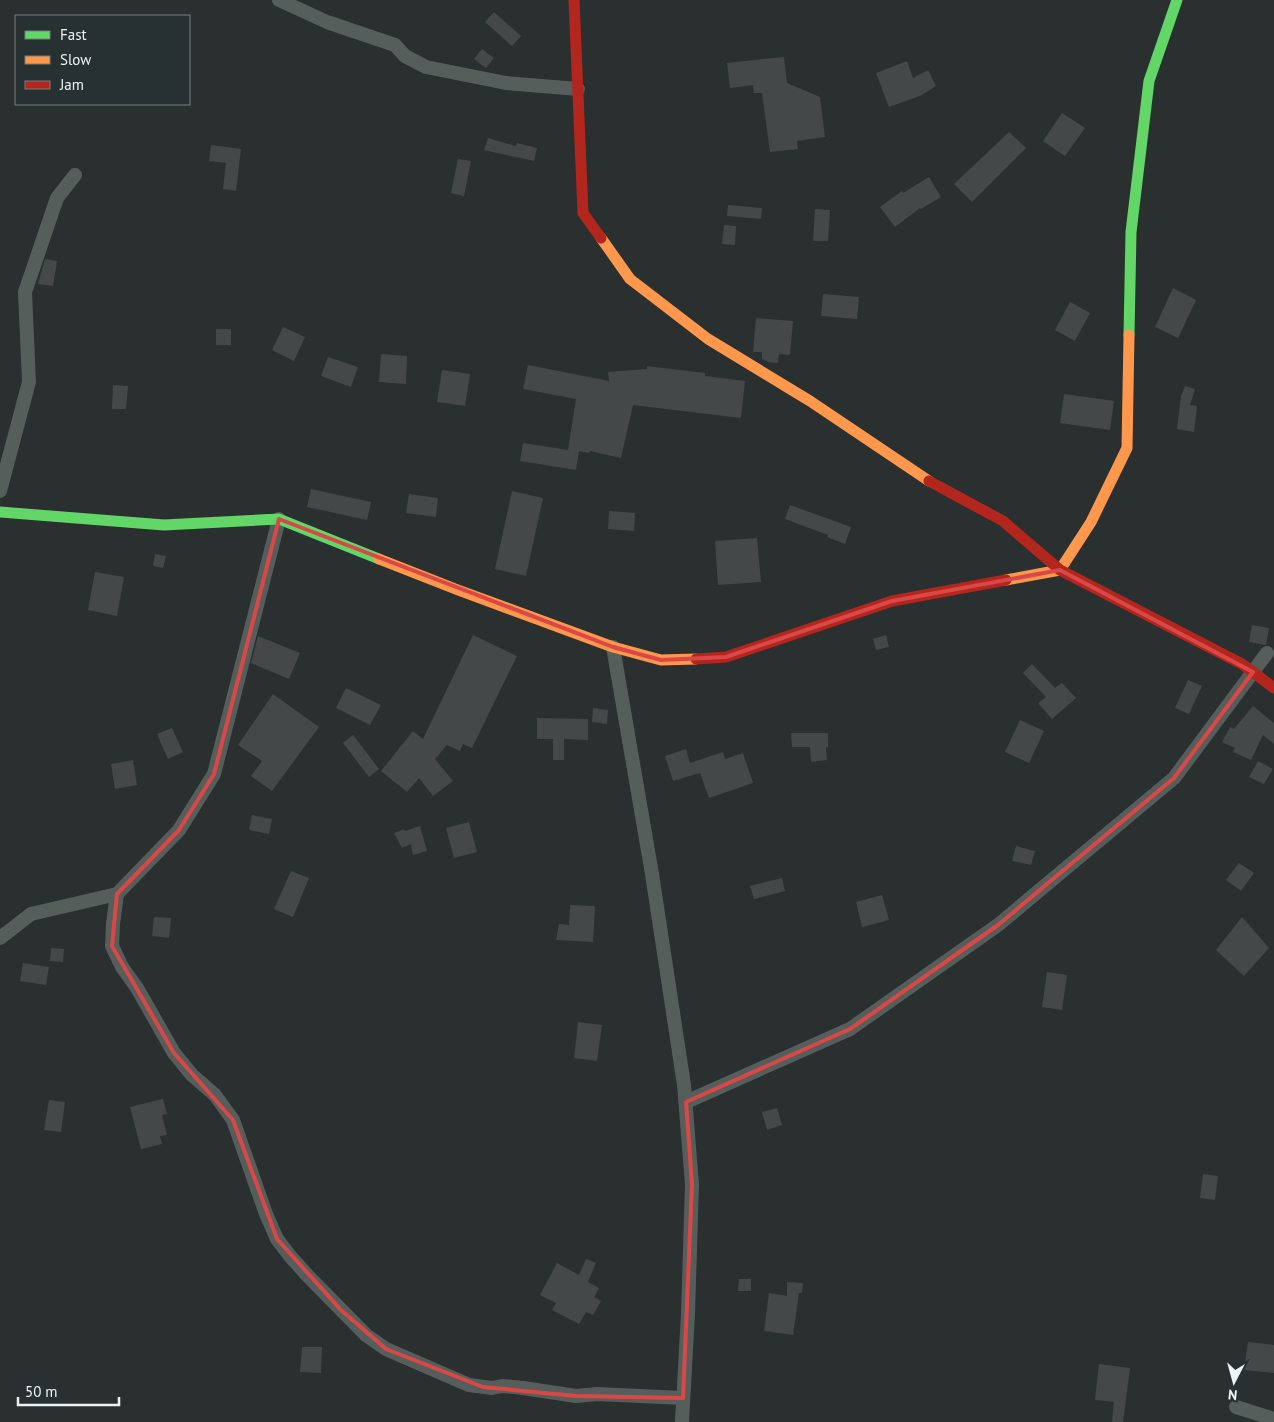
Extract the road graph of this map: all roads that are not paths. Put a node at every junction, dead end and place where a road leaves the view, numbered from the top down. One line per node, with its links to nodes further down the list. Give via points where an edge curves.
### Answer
1 (279, 0): 4 (street, via 327,22 395,45 405,56 426,67 506,83)
2 (574, 0): 4 (street)
3 (1177, 0): 9 (street, via 1149,81 1131,232 1127,448 1091,522)
4 (578, 89): 9 (street, via 583,212 630,278 708,339 810,401 918,475 1003,521)
5 (75, 175): 6 (street, via 57,198 25,292 29,382)
6 (0, 491)
7 (0, 512): 8 (street, via 164,525)
8 (279, 519): 10 (street); 14 (street, via 214,774 179,830)
9 (1060, 570): 10 (street, via 892,600 726,657 661,660); 12 (street)
10 (613, 647): 16 (street, via 652,874)
11 (1267, 653): 12 (street)
12 (1253, 672): 13 (street); 16 (street, via 1174,778 998,925 850,1029)
13 (1274, 688)
14 (117, 894): 15 (street, via 31,914); 17 (street, via 112,946 122,967 174,1053 215,1095 233,1120 277,1239 366,1335 386,1349 469,1384 576,1396)
15 (0, 938)
16 (686, 1102): 17 (street, via 692,1184)
17 (683, 1398): 20 (street)
18 (1236, 1407): 19 (street)
19 (1274, 1418)
20 (682, 1422)

